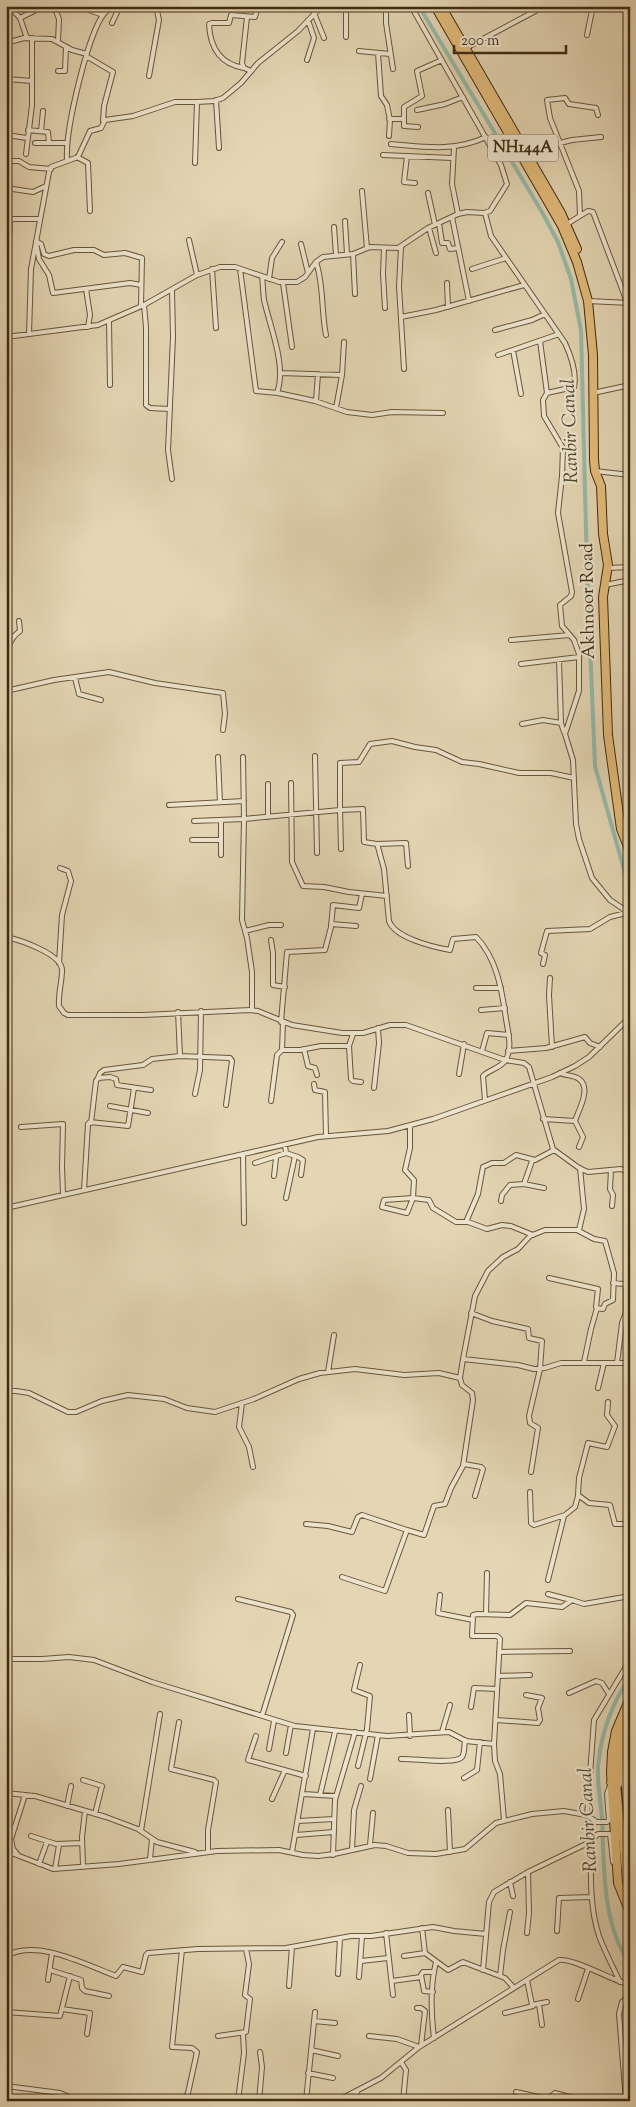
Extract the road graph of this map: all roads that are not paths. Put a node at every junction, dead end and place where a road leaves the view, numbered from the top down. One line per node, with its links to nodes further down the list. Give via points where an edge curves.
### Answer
1 (9, 6): 21 (street)
2 (44, 6): 21 (street)
3 (54, 6): 28 (street, via 59,19)
4 (86, 6): 19 (street)
5 (115, 6): 19 (street)
6 (120, 6): 23 (street)
7 (156, 6): 42 (street, via 159,20)
8 (258, 6): 20 (street, via 255,16)
9 (322, 6): 18 (street)
10 (346, 6): 25 (street)
11 (386, 6): 34 (street)
12 (411, 6): 37 (street)
13 (435, 6): 31 (highway, NH144A)
14 (441, 6): 31 (highway, NH144A)
15 (556, 7): 16 (street); 31 (street, via 539,8)
16 (593, 7): 17 (street); 24 (street)
17 (630, 7)
18 (314, 13): 22 (street); 27 (street)
19 (103, 15): 35 (street)
20 (246, 17): 38 (street); 38 (street, via 231,15 229,23 212,23 209,26 216,52 231,65)
21 (20, 18): 26 (street)
22 (308, 20): 36 (street, via 314,36); 41 (street)
23 (112, 23)
24 (587, 35)
25 (346, 37)
26 (29, 38): 28 (street); 29 (street); 44 (street)
27 (324, 38)
28 (58, 41): 30 (street)
29 (6, 43)
30 (66, 47): 35 (street); 40 (street, via 65,71)
31 (464, 50): 69 (highway, NH144A); 124 (highway, Akhnoor Road / NH144A, via 562,226)
32 (359, 51): 33 (street)
33 (378, 53): 34 (street); 51 (street, via 381,96 387,104)
34 (390, 54): 39 (street)
35 (86, 55): 53 (street, via 113,72 104,106); 64 (street)
36 (307, 60)
37 (442, 60): 45 (street); 52 (street, via 417,71 422,96 405,106)
38 (244, 68): 41 (street)
39 (393, 69)
40 (58, 71)
41 (251, 71): 46 (street, via 229,94)
42 (149, 76)
43 (6, 79): 44 (street)
44 (32, 81): 55 (street)
45 (463, 97): 48 (street); 59 (street)
46 (216, 100): 47 (street); 67 (street)
47 (197, 102): 53 (street, via 175,102 133,116); 77 (street)
48 (417, 110)
49 (43, 111): 56 (street)
50 (598, 116): 66 (street, via 596,108 569,104 565,98 547,99)
51 (389, 119): 52 (street); 58 (street)
52 (404, 119): 54 (street, via 405,127)
53 (104, 121): 73 (street, via 101,128 90,132)
54 (418, 127)
55 (28, 130): 56 (street); 61 (street)
56 (41, 131): 63 (street, via 48,132)
57 (6, 135): 61 (street)
58 (389, 136)
59 (486, 137): 68 (street); 85 (street, via 507,184 492,210)
60 (601, 137): 66 (street)
61 (28, 138): 70 (street)
62 (35, 143): 63 (street)
63 (49, 143): 64 (street)
64 (67, 143): 75 (street)
65 (391, 144): 68 (street)
66 (560, 144): 69 (street); 87 (street, via 579,191)
67 (219, 148)
68 (454, 148): 74 (street)
69 (525, 152): 92 (highway, NH144A)
70 (26, 154)
71 (383, 155): 72 (street)
72 (407, 156): 74 (street); 79 (street, via 404,181)
73 (77, 158): 75 (street); 84 (street, via 88,164)
74 (452, 158): 86 (street, via 453,194)
75 (67, 160): 78 (street)
76 (6, 161): 78 (street)
77 (195, 163)
78 (51, 169): 80 (street)
79 (415, 183)
80 (46, 186): 81 (street, via 33,192); 89 (street)
81 (6, 188)
82 (362, 191): 100 (street)
83 (428, 193): 91 (street)
84 (90, 211)
85 (485, 213): 86 (street); 107 (street, via 488,231)
86 (458, 214): 88 (street)
87 (580, 216): 92 (street); 126 (street, via 593,212)
88 (452, 217): 91 (street); 102 (street)
89 (39, 220): 95 (street); 122 (street, via 10,221)
90 (345, 221): 104 (street)
91 (437, 224): 94 (street); 102 (street, via 442,243 448,243 450,249)
92 (567, 224): 124 (highway, NH144A, via 586,274)
93 (334, 226): 106 (street)
94 (429, 228): 99 (street); 103 (street)
95 (36, 239): 118 (street, via 44,254 49,256 74,250 94,250 104,255 125,253 140,257 143,259); 120 (street, via 39,259 49,275 53,293); 136 (street, via 31,269)
96 (189, 240): 113 (street)
97 (282, 242): 115 (street, via 271,261)
98 (301, 244): 112 (street)
99 (401, 247): 101 (street); 131 (street)
100 (366, 248): 101 (street); 105 (street)
101 (384, 248): 129 (street)
102 (458, 248): 125 (street)
103 (436, 253)
104 (348, 254): 105 (street); 106 (street)
105 (353, 254): 123 (street)
106 (336, 255): 108 (street)
107 (506, 258): 111 (street); 119 (street)
108 (316, 262): 112 (street); 138 (street)
109 (212, 269): 110 (street); 113 (street); 134 (street)
110 (240, 269): 114 (street); 151 (street, via 255,390)
111 (472, 269)
112 (308, 274): 116 (street, via 297,282)
113 (197, 275): 121 (street)
114 (262, 276): 115 (street); 146 (street, via 264,302 270,317)
115 (269, 279): 116 (street)
116 (283, 283): 142 (street)
117 (446, 283): 128 (street)
118 (141, 285): 120 (street, via 130,283); 127 (street)
119 (524, 285): 125 (street); 130 (street)
120 (86, 289): 133 (street, via 90,315)
121 (172, 290): 127 (street); 157 (street)
122 (6, 294)
123 (355, 294)
124 (588, 298): 126 (street); 153 (highway, Akhnoor Road / NH144A)
125 (469, 301): 128 (street)
126 (628, 303)
127 (143, 305): 132 (street); 157 (street, via 146,405)
128 (448, 307): 131 (street)
129 (385, 308)
130 (545, 314): 135 (street); 137 (street)
131 (400, 317): 145 (street)
132 (109, 321): 133 (street); 149 (street)
133 (88, 328): 136 (street)
134 (216, 328)
135 (495, 330)
136 (29, 334): 139 (street)
137 (559, 334): 140 (street); 152 (street, via 570,356 575,384 572,389)
138 (326, 335)
139 (6, 337)
140 (540, 341): 143 (street); 152 (street)
141 (344, 342): 148 (street)
142 (292, 347)
143 (513, 350): 144 (street); 154 (street)
144 (498, 355)
145 (404, 369)
146 (280, 372): 147 (street); 151 (street)
147 (318, 374): 148 (street); 155 (street)
148 (342, 374): 156 (street)
149 (110, 384)
150 (630, 385): 153 (street)
151 (277, 393): 155 (street)
152 (547, 393): 166 (street, via 543,400 544,416 562,448 558,513 572,592 560,605 560,612 562,626)
153 (593, 393): 159 (highway, Akhnoor Road / NH144A)
154 (521, 394)
155 (316, 401): 156 (street)
156 (336, 408): 158 (street, via 372,415)
157 (169, 409): 161 (street, via 168,450)
158 (443, 413)
159 (594, 471): 160 (street); 164 (highway, Akhnoor Road / NH144A, via 602,491)
160 (630, 475)
161 (172, 479)
162 (630, 557): 163 (street)
163 (629, 574): 164 (street); 164 (street)
164 (606, 576): 199 (highway, Akhnoor Road / NH144A, via 603,608 608,735 621,829)
165 (19, 621): 171 (street, via 19,632 8,646)
166 (570, 635): 167 (street); 168 (street)
167 (511, 640)
168 (579, 657): 169 (street); 178 (street, via 580,691)
169 (559, 660): 170 (street); 176 (street)
170 (521, 664)
171 (6, 666): 173 (street)
172 (75, 678): 173 (street); 174 (street, via 79,694); 177 (street, via 109,672 156,683 221,692 224,695)
173 (7, 691)
174 (101, 700)
175 (522, 724): 176 (street, via 543,720)
176 (561, 724): 178 (street)
177 (223, 730)
178 (565, 734): 182 (street, via 573,760)
179 (315, 756): 189 (street)
180 (218, 757): 186 (street)
181 (243, 757): 185 (street)
182 (574, 778): 188 (street, via 551,773 519,773 462,762 436,750 385,741 370,744 358,762 340,763); 206 (street, via 576,824 592,878)
183 (292, 783): 190 (street)
184 (268, 784): 191 (street)
185 (244, 801): 186 (street); 192 (street)
186 (220, 802): 187 (street)
187 (169, 804)
188 (340, 810): 189 (street); 197 (street, via 364,809 364,842); 198 (street)
189 (316, 813): 190 (street); 200 (street)
190 (293, 815): 191 (street); 204 (street, via 292,862 302,885)
191 (268, 817): 192 (street)
192 (244, 819): 194 (street); 211 (street, via 242,920)
193 (194, 821): 194 (street)
194 (220, 821): 196 (street)
195 (192, 840): 196 (street)
196 (221, 840): 201 (street)
197 (377, 844): 202 (street, via 406,842); 205 (street)
198 (341, 849)
199 (630, 852)
200 (317, 853)
201 (221, 855)
202 (408, 866)
203 (60, 868): 214 (street, via 68,871 70,881 62,915)
204 (362, 894): 205 (street); 208 (street, via 359,908 333,905)
205 (387, 896): 219 (street, via 391,925 405,936 450,950 454,939 477,937 491,960)
206 (626, 913): 207 (street); 215 (street, via 590,928 547,931 541,953 545,955)
207 (630, 918)
208 (331, 924): 210 (street); 217 (street, via 325,950 287,952)
209 (281, 925): 211 (street)
210 (356, 926)
211 (246, 930): 221 (street, via 253,980)
212 (6, 937): 214 (street, via 35,947)
213 (270, 940): 217 (street, via 273,985)
214 (59, 963): 224 (street, via 62,971 59,1006 68,1015)
215 (543, 964)
216 (550, 978): 232 (street)
217 (285, 987): 226 (street)
218 (476, 988): 219 (street)
219 (501, 988): 220 (street)
220 (505, 1008): 222 (street); 229 (street)
221 (252, 1010): 223 (street); 226 (street)
222 (481, 1010)
223 (201, 1011): 224 (street); 239 (street)
224 (178, 1012): 238 (street)
225 (630, 1017): 233 (street)
226 (282, 1022): 228 (street); 235 (street)
227 (378, 1028): 228 (street); 230 (street, via 406,1025); 249 (street)
228 (353, 1034): 231 (street)
229 (509, 1035): 236 (street); 237 (street, via 487,1033)
230 (464, 1044): 237 (street); 242 (street)
231 (349, 1046): 234 (street); 245 (street, via 351,1080)
232 (552, 1047): 233 (street, via 585,1037); 236 (street)
233 (600, 1047): 241 (street, via 582,1062)
234 (304, 1049): 235 (street); 243 (street, via 308,1066 315,1068)
235 (282, 1050): 253 (street, via 277,1055)
236 (508, 1050): 240 (street)
237 (482, 1051): 240 (street)
238 (180, 1056): 239 (street); 244 (street, via 104,1070)
239 (200, 1057): 251 (street); 254 (street, via 232,1059)
240 (506, 1060): 246 (street, via 527,1064); 252 (street, via 483,1075)
241 (560, 1073): 246 (street); 259 (street, via 577,1077 582,1082 583,1098)
242 (459, 1074)
243 (317, 1075)
244 (98, 1078): 248 (street, via 110,1077 116,1079 117,1085); 260 (street)
245 (361, 1082)
246 (533, 1083): 252 (street); 258 (street)
247 (314, 1084): 263 (street, via 315,1090 324,1092)
248 (134, 1088): 250 (street); 256 (street)
249 (374, 1088)
250 (151, 1090)
251 (195, 1094)
252 (485, 1100): 261 (street)
253 (271, 1101)
254 (226, 1105)
255 (110, 1106): 256 (street)
256 (131, 1110): 257 (street); 260 (street, via 128,1126)
257 (148, 1113)
258 (543, 1120): 259 (street); 266 (street)
259 (575, 1121): 265 (street, via 582,1137)
260 (91, 1122): 280 (street, via 88,1125)
261 (410, 1125): 263 (street, via 388,1131); 283 (street, via 410,1148 405,1170 414,1180)
262 (21, 1127): 281 (street, via 63,1124)
263 (326, 1136): 264 (street)
264 (285, 1145): 267 (street); 268 (street)
265 (579, 1148)
266 (554, 1150): 271 (street); 273 (street)
267 (286, 1153): 269 (street); 270 (street)
268 (243, 1154): 280 (street); 288 (street)
269 (295, 1156): 276 (street, via 304,1160); 282 (street)
270 (276, 1158): 272 (street); 277 (street)
271 (532, 1161): 278 (street); 287 (street, via 516,1155 504,1163 492,1163 482,1168 478,1194)
272 (255, 1163)
273 (580, 1168): 274 (street, via 594,1172); 289 (street, via 584,1209)
274 (611, 1170): 275 (street, via 621,1169); 285 (street)
275 (630, 1173)
276 (301, 1175)
277 (274, 1176)
278 (524, 1184): 279 (street); 284 (street, via 510,1185 502,1195)
279 (544, 1188)
280 (84, 1190): 281 (street)
281 (64, 1194): 286 (street)
282 (286, 1198)
283 (413, 1198): 283 (street, via 384,1200 382,1208 407,1213); 287 (street, via 429,1200 433,1208 446,1217)
284 (502, 1201)
285 (612, 1206)
286 (6, 1208)
287 (466, 1222): 290 (street, via 487,1229 511,1226)
288 (244, 1223)
289 (580, 1230): 290 (street, via 554,1229); 292 (street, via 594,1239 606,1241)
290 (533, 1235): 294 (street, via 488,1271 475,1296)
291 (549, 1278): 293 (street, via 599,1290)
292 (614, 1283): 293 (street, via 612,1302 603,1309); 299 (street, via 626,1286 626,1312)
293 (598, 1308): 297 (street)
294 (471, 1313): 296 (street); 301 (street, via 528,1328 529,1338 542,1341)
295 (334, 1334): 302 (street)
296 (463, 1359): 301 (street); 303 (street)
297 (584, 1362): 298 (street); 301 (street, via 561,1363)
298 (604, 1363): 299 (street); 304 (street)
299 (617, 1363): 300 (street)
300 (630, 1363)
301 (540, 1369): 310 (street, via 529,1416 530,1423 538,1428)
302 (328, 1372): 303 (street, via 355,1369 413,1375 439,1373); 307 (street, via 299,1379)
303 (460, 1378): 308 (street, via 473,1396)
304 (598, 1388)
305 (6, 1391): 307 (street, via 29,1393 63,1411 72,1412 128,1395 164,1399 207,1411)
306 (608, 1402): 313 (street, via 607,1415 615,1426 607,1447 588,1443)
307 (242, 1404): 309 (street, via 240,1429 249,1447)
308 (464, 1464): 312 (street, via 483,1469); 317 (street, via 445,1504 435,1505 424,1535)
309 (253, 1467)
310 (531, 1472)
311 (530, 1492): 314 (street, via 532,1525)
312 (475, 1496)
313 (578, 1496): 314 (street, via 575,1507); 316 (street, via 594,1504 610,1505 615,1524)
314 (564, 1516): 320 (street)
315 (306, 1524): 317 (street, via 352,1532 362,1515)
316 (630, 1524)
317 (407, 1530): 319 (street, via 384,1591)
318 (487, 1573): 327 (street)
319 (342, 1577)
320 (548, 1580)
321 (548, 1594): 325 (street)
322 (440, 1595): 328 (street, via 438,1613)
323 (630, 1596): 325 (street, via 584,1604)
324 (238, 1599): 346 (street, via 294,1615)
325 (571, 1600): 327 (street, via 562,1607 526,1603 510,1615)
326 (6, 1604): 331 (street)
327 (486, 1614): 328 (street, via 474,1614)
328 (473, 1620): 330 (street, via 471,1635 498,1636)
329 (570, 1651): 330 (street)
330 (499, 1652): 335 (street)
331 (7, 1659): 346 (street, via 69,1657 94,1660 152,1682)
332 (630, 1660): 338 (street)
333 (360, 1665): 356 (street, via 354,1689 370,1696)
334 (530, 1675): 335 (street)
335 (498, 1676): 336 (street)
336 (497, 1689): 342 (street, via 474,1688); 347 (street)
337 (569, 1693): 338 (street, via 596,1681 602,1683)
338 (609, 1694): 388 (street, via 594,1720)
339 (526, 1696): 347 (street, via 542,1698 538,1723)
340 (630, 1698): 374 (highway, via 615,1738 611,1760)
341 (450, 1705): 355 (street)
342 (471, 1706)
343 (630, 1712): 374 (highway, via 620,1744)
344 (160, 1714): 394 (street)
345 (409, 1715): 359 (street)
346 (262, 1716): 348 (street)
347 (496, 1720): 362 (street)
348 (274, 1721): 350 (street); 363 (street)
349 (179, 1722): 407 (street, via 171,1769 216,1782 207,1836)
350 (291, 1726): 352 (street); 366 (street)
351 (630, 1727): 364 (street)
352 (313, 1729): 353 (street); 370 (street)
353 (335, 1732): 354 (street); 380 (street)
354 (355, 1732): 356 (street); 381 (street)
355 (442, 1732): 359 (street); 360 (street)
356 (366, 1733): 357 (street); 368 (street)
357 (378, 1735): 359 (street); 372 (street)
358 (256, 1736): 369 (street, via 248,1760)
359 (410, 1736)
360 (465, 1740): 361 (street); 367 (street, via 460,1759)
361 (480, 1742): 362 (street); 371 (street, via 477,1770)
362 (494, 1744): 391 (street)
363 (269, 1749)
364 (624, 1749): 365 (street); 389 (street, via 624,1795)
365 (630, 1750)
366 (286, 1753)
367 (401, 1759)
368 (358, 1766)
369 (285, 1770): 370 (street); 382 (street)
370 (306, 1776): 378 (street)
371 (464, 1778)
372 (370, 1779)
373 (84, 1780): 387 (street, via 102,1786)
374 (614, 1783): 393 (highway); 423 (main road)
375 (71, 1786): 383 (street)
376 (361, 1786): 405 (street, via 354,1810)
377 (6, 1794): 379 (street)
378 (303, 1794): 380 (street); 392 (street)
379 (25, 1795): 383 (street); 412 (street, via 11,1839)
380 (320, 1795): 381 (street)
381 (336, 1796): 390 (street)
382 (272, 1800)
383 (67, 1806): 385 (street)
384 (448, 1810): 409 (street)
385 (85, 1811): 387 (street); 402 (street)
386 (373, 1813): 404 (street)
387 (95, 1814): 394 (street)
388 (588, 1816): 391 (street, via 560,1810); 393 (street, via 598,1822)
389 (630, 1816)
390 (334, 1819): 392 (street); 395 (street)
391 (504, 1820): 409 (street, via 491,1826 470,1846)
392 (298, 1821): 396 (street)
393 (611, 1821): 419 (highway, via 616,1838)
394 (141, 1831): 398 (street)
395 (334, 1832): 396 (street); 413 (street)
396 (296, 1835): 408 (street)
397 (31, 1836): 400 (street)
398 (152, 1839): 410 (street); 414 (street)
399 (590, 1841): 418 (street); 419 (street, via 599,1834 610,1835 614,1871); 422 (street)
400 (47, 1842): 403 (street); 415 (street)
401 (630, 1842): 406 (street)
402 (82, 1843): 403 (street); 416 (street)
403 (59, 1845): 417 (street)
404 (370, 1845): 405 (street); 409 (street, via 412,1854)
405 (352, 1850): 413 (street)
406 (630, 1850)
407 (208, 1852): 408 (street); 410 (street)
408 (292, 1852): 413 (street, via 310,1856)
409 (450, 1852)
410 (197, 1853): 414 (street)
411 (6, 1854): 412 (street)
412 (18, 1855): 415 (street)
413 (333, 1855)
414 (150, 1860): 416 (street)
415 (39, 1864): 417 (street)
416 (84, 1866): 417 (street)
417 (55, 1869)
418 (528, 1872): 420 (street); 427 (street)
419 (618, 1879): 423 (highway)
420 (510, 1882): 421 (street); 429 (street, via 491,1895)
421 (514, 1896)
422 (592, 1897): 426 (street, via 558,1898); 454 (street, via 600,1937)
423 (629, 1909)
424 (510, 1912): 448 (street)
425 (422, 1928): 428 (street); 429 (street); 436 (street)
426 (557, 1931)
427 (527, 1933)
428 (386, 1934): 430 (street); 439 (street)
429 (486, 1934): 444 (street)
430 (362, 1936): 431 (street); 440 (street)
431 (340, 1938): 432 (street); 446 (street)
432 (292, 1947): 433 (street); 456 (street)
433 (246, 1949): 434 (street); 475 (street, via 249,1964 245,1995 250,1999 247,2030)
434 (182, 1950): 435 (street, via 146,1954 142,1972 123,1967 116,1976); 491 (street, via 172,2047 192,2048 197,2052 188,2093)
435 (52, 1953): 437 (street, via 22,1950); 443 (street)
436 (425, 1953): 438 (street); 441 (street)
437 (6, 1956)
438 (404, 1956)
439 (388, 1958): 440 (street); 453 (street)
440 (361, 1961): 449 (street)
441 (436, 1962): 444 (street, via 449,1971 462,1962); 445 (street)
442 (588, 1968): 452 (street, via 562,1960); 454 (street); 462 (street)
443 (50, 1970): 447 (street); 451 (street)
444 (483, 1970): 448 (street)
445 (433, 1972): 450 (street, via 423,1972); 458 (street)
446 (338, 1974)
447 (70, 1976): 460 (street, via 82,1981 85,1990); 467 (street)
448 (500, 1976): 457 (street, via 508,1979)
449 (360, 1977)
450 (421, 1977): 453 (street); 458 (street, via 424,1991)
451 (48, 1980)
452 (526, 1980): 457 (street); 465 (street)
453 (392, 1981): 459 (street)
454 (620, 1982): 455 (street)
455 (630, 1985)
456 (289, 1986)
457 (514, 1988): 478 (street)
458 (433, 1992): 478 (street)
459 (393, 1995)
460 (109, 1996)
461 (630, 1996): 489 (street, via 622,2002 619,2014)
462 (578, 1999)
463 (547, 2002): 464 (street)
464 (539, 2004): 465 (street); 473 (street)
465 (533, 2006): 470 (street)
466 (417, 2008): 479 (street, via 424,2011)
467 (62, 2009): 468 (street, via 58,2016); 474 (street, via 90,2013)
468 (6, 2012)
469 (315, 2012): 471 (street)
470 (505, 2013)
471 (314, 2021): 472 (street); 480 (street)
472 (335, 2023)
473 (542, 2025)
474 (87, 2034)
475 (243, 2034): 476 (street); 494 (street)
476 (218, 2036)
477 (369, 2036): 479 (street, via 398,2039)
478 (434, 2038): 479 (street)
479 (420, 2046): 483 (street)
480 (311, 2050): 482 (street); 484 (street)
481 (260, 2052): 495 (street)
482 (338, 2056)
483 (401, 2062): 487 (street); 499 (street, via 406,2070)
484 (308, 2073): 485 (street); 496 (street)
485 (333, 2078)
486 (6, 2086): 490 (street, via 66,2094)
487 (357, 2091): 497 (street); 498 (street)
488 (516, 2092): 500 (street, via 548,2099 555,2093)
489 (626, 2099): 501 (street)
490 (67, 2101)
491 (183, 2101)
492 (216, 2101): 493 (street)
493 (225, 2101)
494 (238, 2101)
495 (259, 2101)
496 (306, 2101)
497 (337, 2101)
498 (356, 2101)
499 (403, 2101)
500 (575, 2101)
501 (616, 2101)

